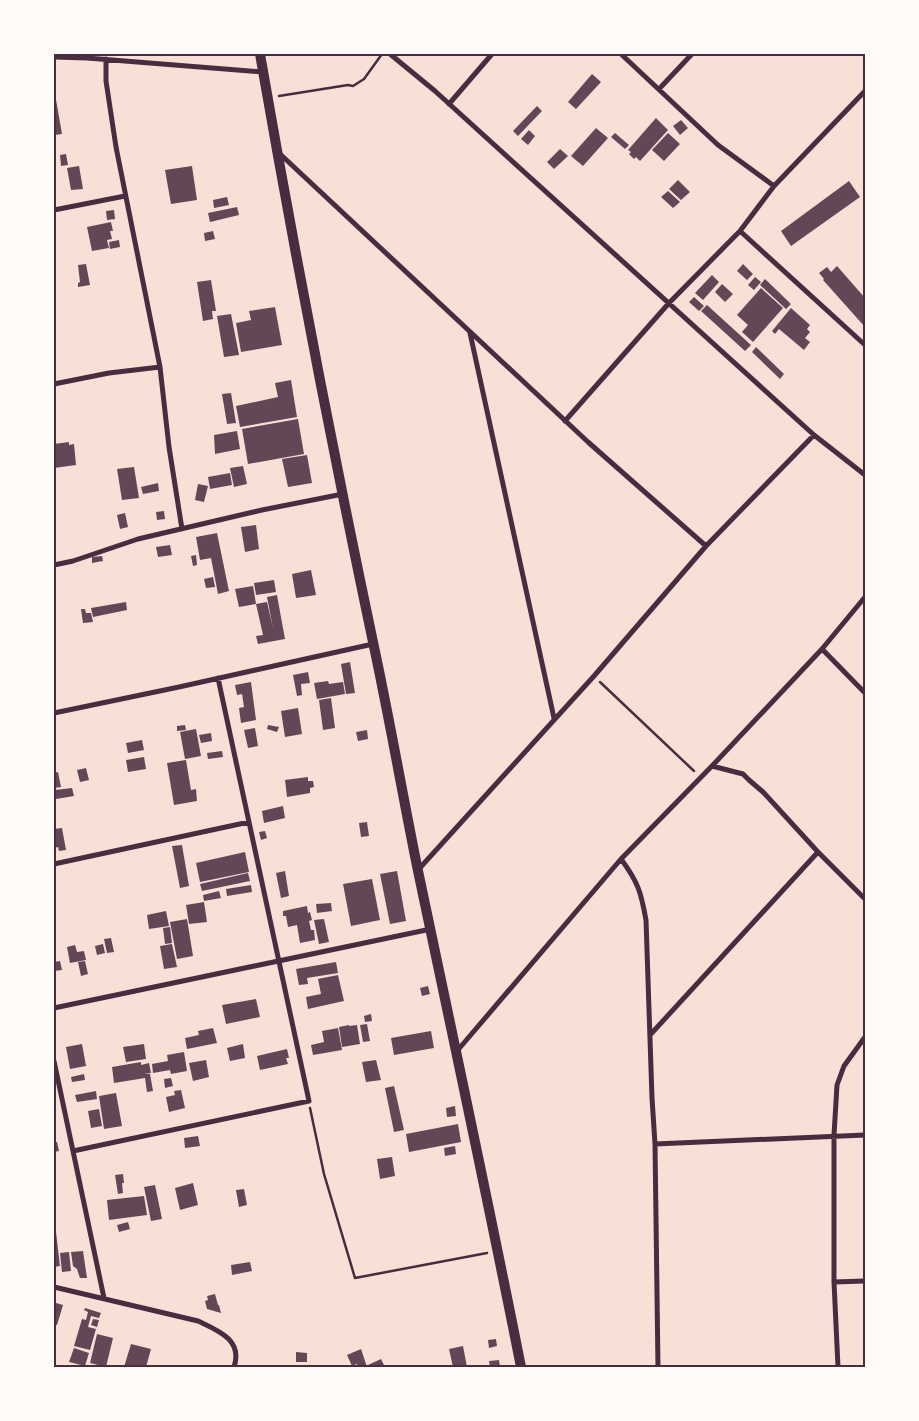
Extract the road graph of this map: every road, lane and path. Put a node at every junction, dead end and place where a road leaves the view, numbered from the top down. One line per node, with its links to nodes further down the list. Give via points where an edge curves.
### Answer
1 (260, 54): 9 (main road)
2 (382, 54): 12 (path, via 364,79 353,86)
3 (390, 54): 13 (street)
4 (492, 54): 13 (street)
5 (622, 54): 10 (street)
6 (692, 54): 10 (street)
7 (54, 57): 8 (street)
8 (106, 59): 9 (street); 16 (street, via 106,81)
9 (263, 72): 12 (main road)
10 (659, 89): 15 (street, via 718,145)
11 (865, 91): 15 (street)
12 (267, 98): 14 (main road)
13 (449, 104): 19 (street)
14 (277, 152): 20 (street); 27 (main road)
15 (774, 186): 18 (street)
16 (125, 196): 17 (street); 22 (street)
17 (54, 210)
18 (740, 231): 19 (street); 21 (street)
19 (669, 303): 24 (street); 25 (street)
20 (470, 333): 24 (street); 38 (street)
21 (865, 345)
22 (160, 367): 23 (street); 28 (street)
23 (54, 384)
24 (565, 421): 29 (street)
25 (814, 435): 26 (street); 29 (street)
26 (865, 475)
27 (343, 494): 28 (street); 32 (main road)
28 (182, 529): 30 (street)
29 (706, 546): 34 (street)
30 (54, 564)
31 (865, 597): 33 (street)
32 (374, 644): 35 (street); 45 (main road)
33 (822, 649): 36 (street); 39 (street)
34 (594, 676): 38 (street); 40 (path)
35 (218, 678): 37 (street); 41 (street)
36 (865, 693)
37 (54, 713)
38 (554, 718): 45 (street)
39 (712, 766): 40 (street); 42 (street, via 743,774)
40 (701, 778): 43 (street)
41 (249, 822): 44 (street); 48 (street)
42 (818, 852): 46 (street); 50 (street)
43 (621, 859): 50 (street, via 641,892 646,920); 52 (street)
44 (54, 864)
45 (418, 870): 47 (main road)
46 (865, 899)
47 (431, 929): 48 (street); 52 (main road)
48 (279, 961): 49 (street); 54 (street)
49 (54, 1008)
50 (650, 1035): 57 (street)
51 (865, 1037): 55 (street, via 844,1066 837,1085)
52 (457, 1052): 59 (main road)
53 (54, 1060): 58 (street)
54 (309, 1101): 58 (street); 59 (path, via 324,1174 355,1278)
55 (834, 1135): 56 (street); 57 (street); 61 (street)
56 (865, 1135)
57 (655, 1144): 66 (street)
58 (73, 1151): 63 (street)
59 (498, 1251): 65 (main road)
60 (865, 1281): 61 (street)
61 (834, 1282): 67 (street)
62 (54, 1287): 63 (street)
63 (104, 1298): 64 (street, via 198,1321 220,1331 236,1349)
64 (234, 1367)
65 (521, 1367)
66 (658, 1367)
67 (838, 1367)

